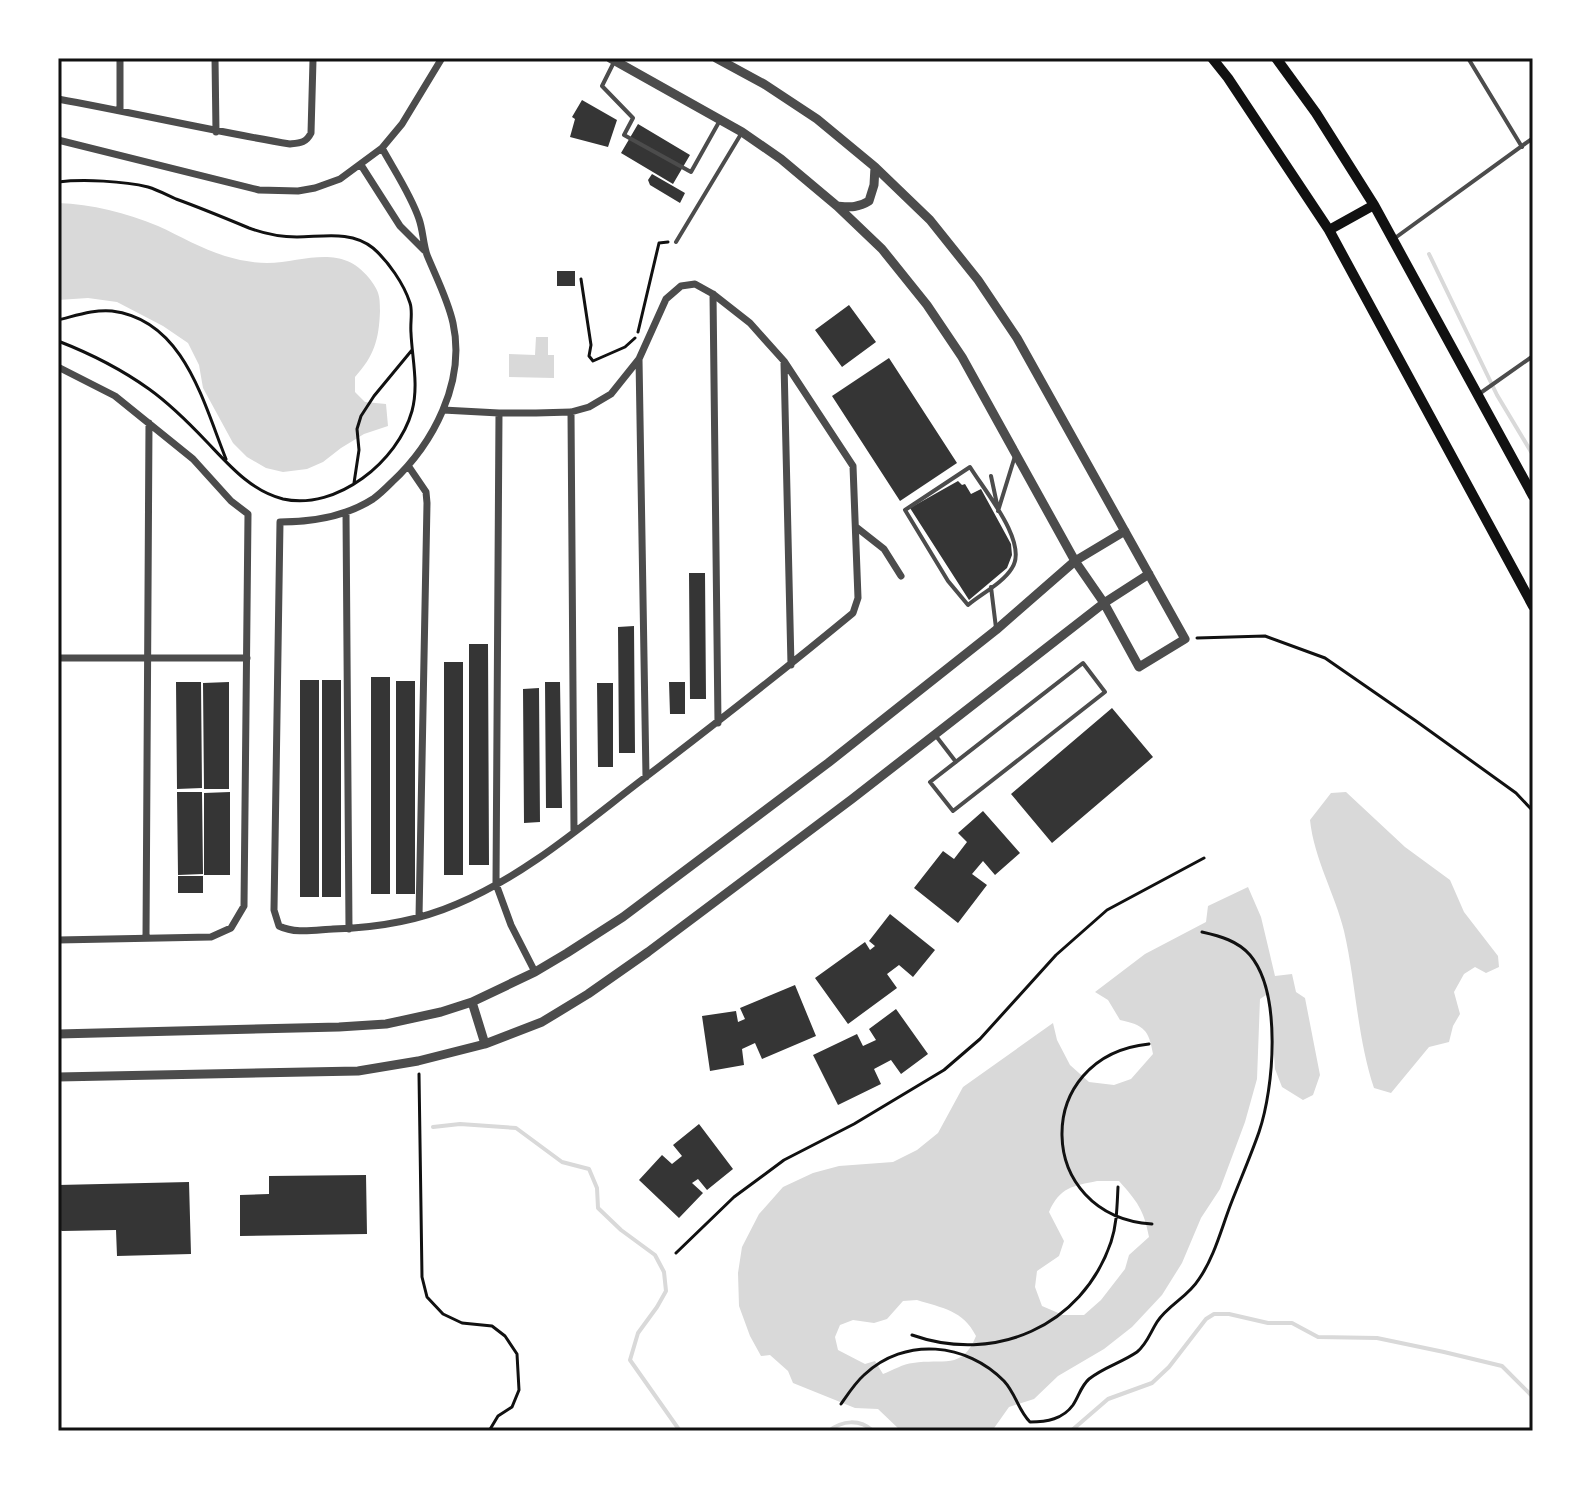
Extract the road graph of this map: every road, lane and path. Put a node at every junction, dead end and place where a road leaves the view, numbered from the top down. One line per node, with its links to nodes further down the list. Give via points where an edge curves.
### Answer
1 (120, 58): 11 (street)
2 (215, 58): 13 (street)
3 (442, 58): 18 (street)
4 (716, 58): 20 (street, via 817,119)
5 (1212, 58): 24 (main road)
6 (1276, 58): 22 (main road)
7 (1468, 58): 17 (lane)
8 (613, 59): 12 (street); 12 (lane, via 602,86 633,118 624,135 691,172)
9 (313, 60): 13 (street, via 307,140 290,144)
10 (58, 99): 11 (street)
11 (120, 111): 13 (street)
12 (721, 120): 14 (street)
13 (216, 132)
14 (742, 132): 23 (street); 26 (lane)
15 (1533, 138): 17 (lane)
16 (58, 140): 19 (street, via 259,190 315,188)
17 (1522, 147): 25 (lane)
18 (382, 148): 19 (street); 27 (street, via 419,219)
19 (361, 165): 27 (street, via 400,226)
20 (875, 167): 23 (street, via 869,201 853,208); 51 (street, via 930,220 978,280 1017,338)
21 (58, 182): 32 (path, via 148,187 274,236 360,240 373,248 406,293)
22 (1374, 205): 24 (main road); 25 (main road)
23 (837, 206): 42 (street, via 882,249 927,305)
24 (1329, 230): 57 (main road)
25 (1393, 239): 37 (main road)
26 (676, 242): 28 (path, via 659,243 637,336 593,361)
27 (426, 251): 38 (street, via 453,323 455,359)
28 (581, 279)
29 (713, 294): 34 (street, via 695,284 673,291); 35 (street, via 750,323); 64 (street)
30 (58, 320): 43 (path, via 111,311 154,327 172,342)
31 (58, 341): 43 (path, via 150,389)
32 (412, 350): 46 (path, via 361,416); 46 (path, via 415,385 404,432 389,454)
33 (1533, 356): 37 (lane)
34 (639, 359): 39 (street, via 611,394); 67 (street)
35 (784, 361): 50 (street, via 853,466); 63 (street)
36 (58, 367): 41 (street, via 115,396)
37 (1478, 395): 47 (main road)
38 (443, 410): 40 (street); 44 (street)
39 (571, 412): 40 (street); 69 (street)
40 (499, 413): 71 (street)
41 (149, 423): 61 (street); 62 (street, via 248,514)
42 (1016, 454): 48 (lane); 52 (street)
43 (228, 463): 46 (path, via 261,491 282,499 319,498)
44 (409, 467): 49 (street, via 374,498); 72 (street, via 426,492 427,503)
45 (991, 476): 48 (lane)
46 (354, 483)
47 (1533, 496)
48 (998, 511): 55 (lane, via 1011,533 1016,561); 55 (lane, via 970,467 905,510 968,605)
49 (346, 512): 73 (street); 73 (street, via 280,522 274,910 279,926 289,931)
50 (856, 527): 54 (street, via 884,549); 63 (street, via 856,608)
51 (1125, 531): 52 (street); 53 (street)
52 (1075, 561): 56 (street); 58 (street)
53 (1149, 574): 56 (street); 59 (street)
54 (901, 576)
55 (991, 587): 58 (lane)
56 (1104, 603): 59 (street, via 1139,667); 65 (street)
57 (1533, 606)
58 (996, 630): 77 (street, via 623,917)
59 (1185, 639): 68 (path, via 1265,636 1325,658 1516,793)
60 (58, 658): 61 (street)
61 (148, 658): 62 (street); 75 (street)
62 (247, 658): 75 (street, via 244,906 231,928 211,937)
63 (791, 665): 64 (street)
64 (718, 723): 67 (street)
65 (935, 734): 66 (lane); 80 (street, via 588,994 542,1022)
66 (956, 762): 66 (lane, via 1083,663 1105,692 953,811 930,782)
67 (646, 777): 69 (street)
68 (1533, 811)
69 (574, 832): 71 (street)
70 (1204, 858): 86 (path, via 1107,910 944,1070 784,1160 734,1197)
71 (496, 884): 72 (street); 77 (street)
72 (419, 917): 73 (street)
73 (349, 929)
74 (1202, 932): 88 (path, via 1236,943 1262,975 1270,997 1271,1050 1259,1131 1200,1278 1166,1311 1146,1343 1093,1376 1062,1416 1044,1422 1030,1422 1021,1414 1019,1403 990,1368)
75 (146, 938): 76 (street)
76 (58, 940)
77 (535, 972): 78 (street)
78 (472, 1002): 79 (street, via 386,1024); 80 (street)
79 (58, 1034)
80 (485, 1044): 82 (street)
81 (1149, 1044): 85 (path, via 1112,1053 1080,1079 1062,1120 1062,1142 1073,1180 1097,1206 1120,1219)
82 (418, 1061): 83 (street, via 358,1071); 90 (path, via 422,1277 427,1297 443,1314 462,1323 492,1326 517,1354 519,1390 512,1407)
83 (58, 1077)
84 (1118, 1187): 88 (path, via 1117,1216 1101,1267 1069,1307 1048,1323 1002,1342)
85 (1152, 1224)
86 (676, 1253)
87 (912, 1335): 88 (path)
88 (947, 1346): 89 (path, via 913,1350 882,1362)
89 (841, 1404)
90 (489, 1431)

